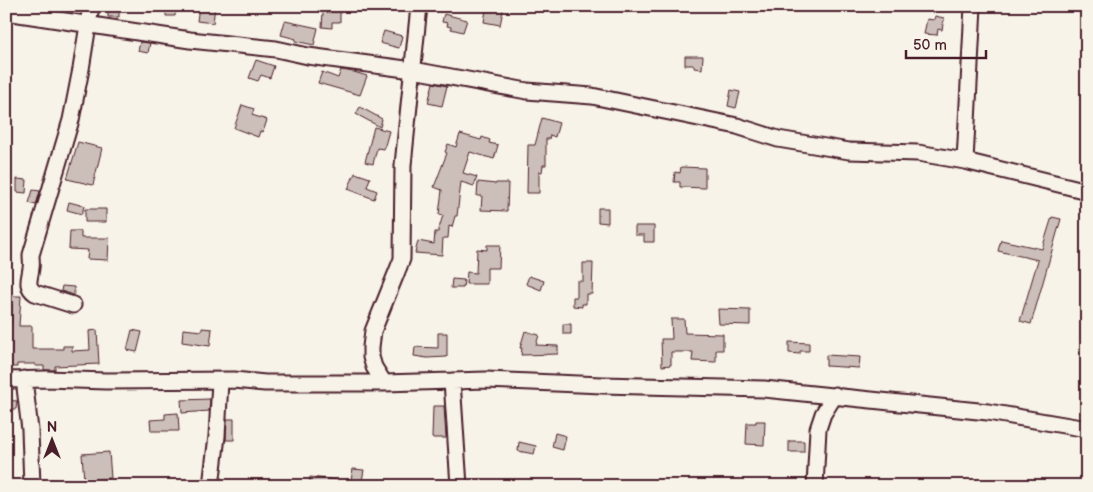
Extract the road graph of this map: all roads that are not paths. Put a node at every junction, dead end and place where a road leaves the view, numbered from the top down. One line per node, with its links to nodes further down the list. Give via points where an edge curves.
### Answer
1 (91, 6): 5 (street)
2 (419, 6): 6 (street)
3 (973, 6): 7 (street)
4 (6, 12): 5 (street)
5 (87, 25): 6 (street, via 276,48 308,56); 9 (street, via 71,120 31,255 28,282 35,293)
6 (413, 70): 7 (street, via 527,91 592,96 737,126 778,139 849,151 918,153); 14 (street, via 403,165 402,258 373,331 371,357)
7 (966, 161): 8 (street)
8 (1087, 191)
9 (72, 305)
10 (24, 379): 11 (street); 12 (street); 17 (street)
11 (6, 380)
12 (220, 381): 14 (street); 18 (street)
13 (452, 381): 14 (street); 15 (street, via 764,389); 19 (street)
14 (384, 383)
15 (835, 395): 16 (street, via 988,412); 20 (street, via 818,430)
16 (1087, 429)
17 (32, 486)
18 (211, 486)
19 (460, 486)
20 (815, 486)

